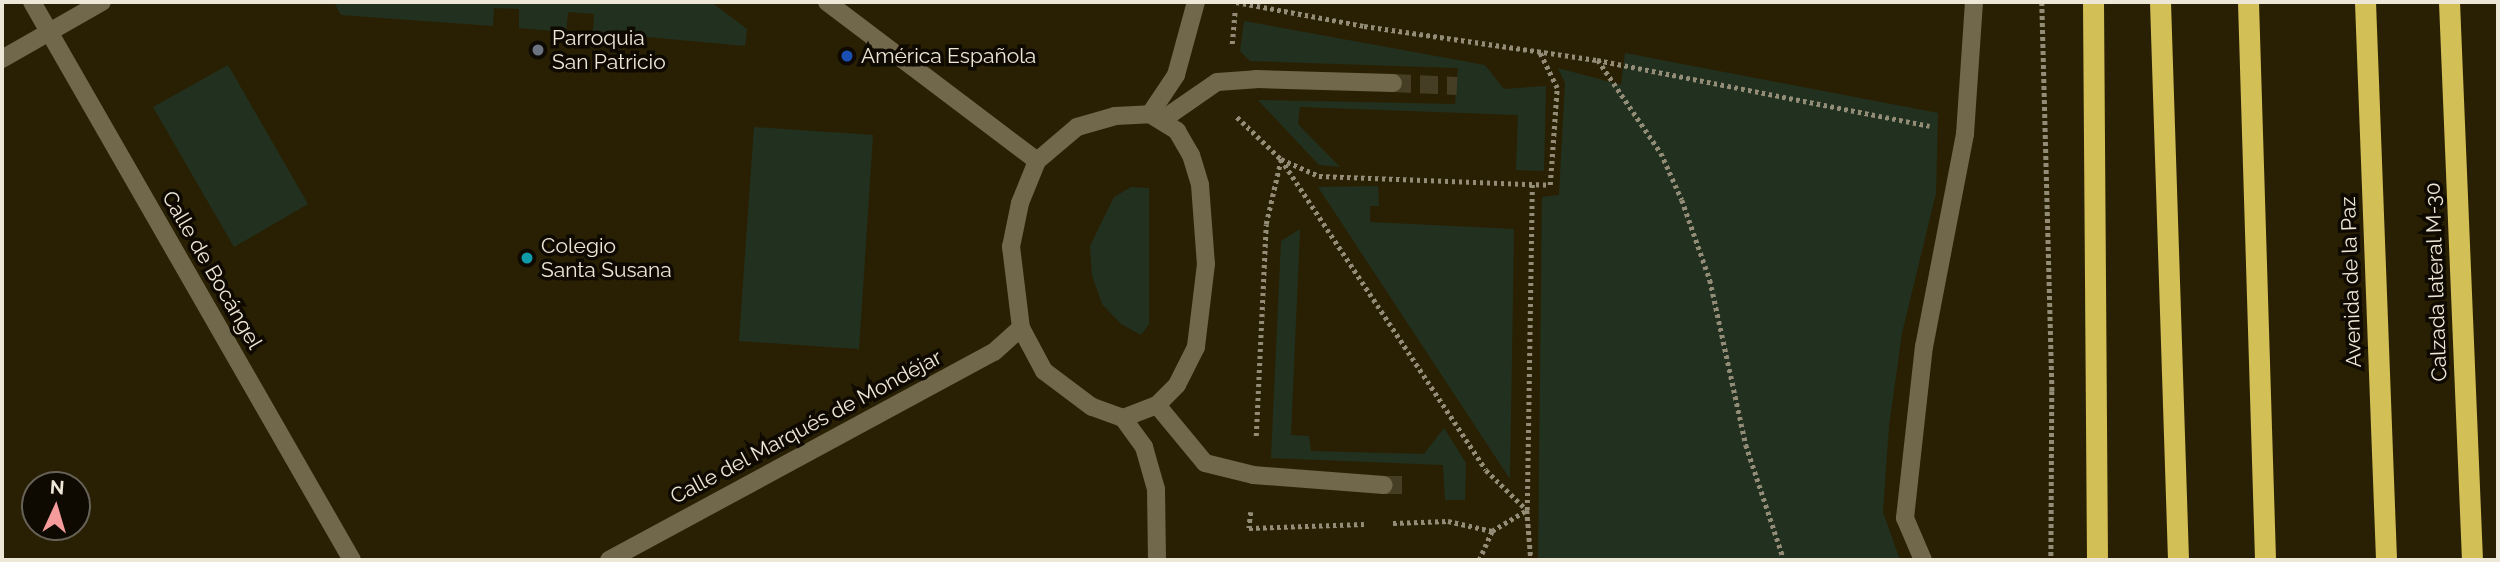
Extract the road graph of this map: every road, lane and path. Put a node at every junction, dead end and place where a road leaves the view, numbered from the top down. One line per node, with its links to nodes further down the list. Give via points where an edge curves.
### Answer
1 (32, 2): 13 (street, Calle de Bocángel)
2 (102, 2): 13 (street)
3 (827, 2): 20 (street)
4 (1196, 2): 18 (street, via 1176,75)
5 (1236, 2): 14 (path)
6 (1974, 2): 36 (street, via 1965,134 1924,347 1905,518)
7 (2042, 2): 37 (path, via 2052,391)
8 (2093, 2): 38 (highway)
9 (2160, 2): 39 (highway)
10 (2248, 2): 40 (highway)
11 (2365, 2): 41 (highway, Avenida de la Paz)
12 (2449, 2): 42 (highway, Calzada lateral M-30)
13 (49, 32): 15 (street); 30 (street, Calle de Bocángel)
14 (1540, 53): 16 (path); 21 (path, via 1557,88 1550,184)
15 (2, 59)
16 (1597, 60): 19 (path); 35 (path, via 1661,153 1682,200 1710,280 1746,445)
17 (1393, 83): 18 (street, via 1217,82)
18 (1156, 117): 20 (street, via 1115,116 1077,127); 24 (street, via 1177,131 1191,155 1200,185 1206,264 1196,347 1177,385)
19 (1898, 119)
20 (1037, 161): 23 (street, via 1020,203 1011,247)
21 (1532, 183): 26 (path, via 1319,176 1281,159 1266,224); 28 (path)
22 (1301, 185): 28 (path, via 1486,470)
23 (1021, 328): 25 (street, via 1044,371 1092,407); 31 (street, Calle del Marqués de Mondéjar, via 994,352)
24 (1157, 405): 25 (street); 26 (street, via 1205,463)
25 (1123, 418): 32 (street, via 1144,447 1156,489)
26 (1253, 475): 27 (street); 29 (path)
27 (1384, 485)
28 (1527, 510): 33 (path, via 1492,531); 34 (path)
29 (1249, 528)
30 (352, 560)
31 (609, 560)
32 (1157, 560)
33 (1479, 560)
34 (1531, 560)
35 (1784, 560)
36 (1923, 560)
37 (2051, 560)
38 (2097, 560)
39 (2178, 560)
40 (2265, 560)
41 (2386, 560)
42 (2472, 560)

